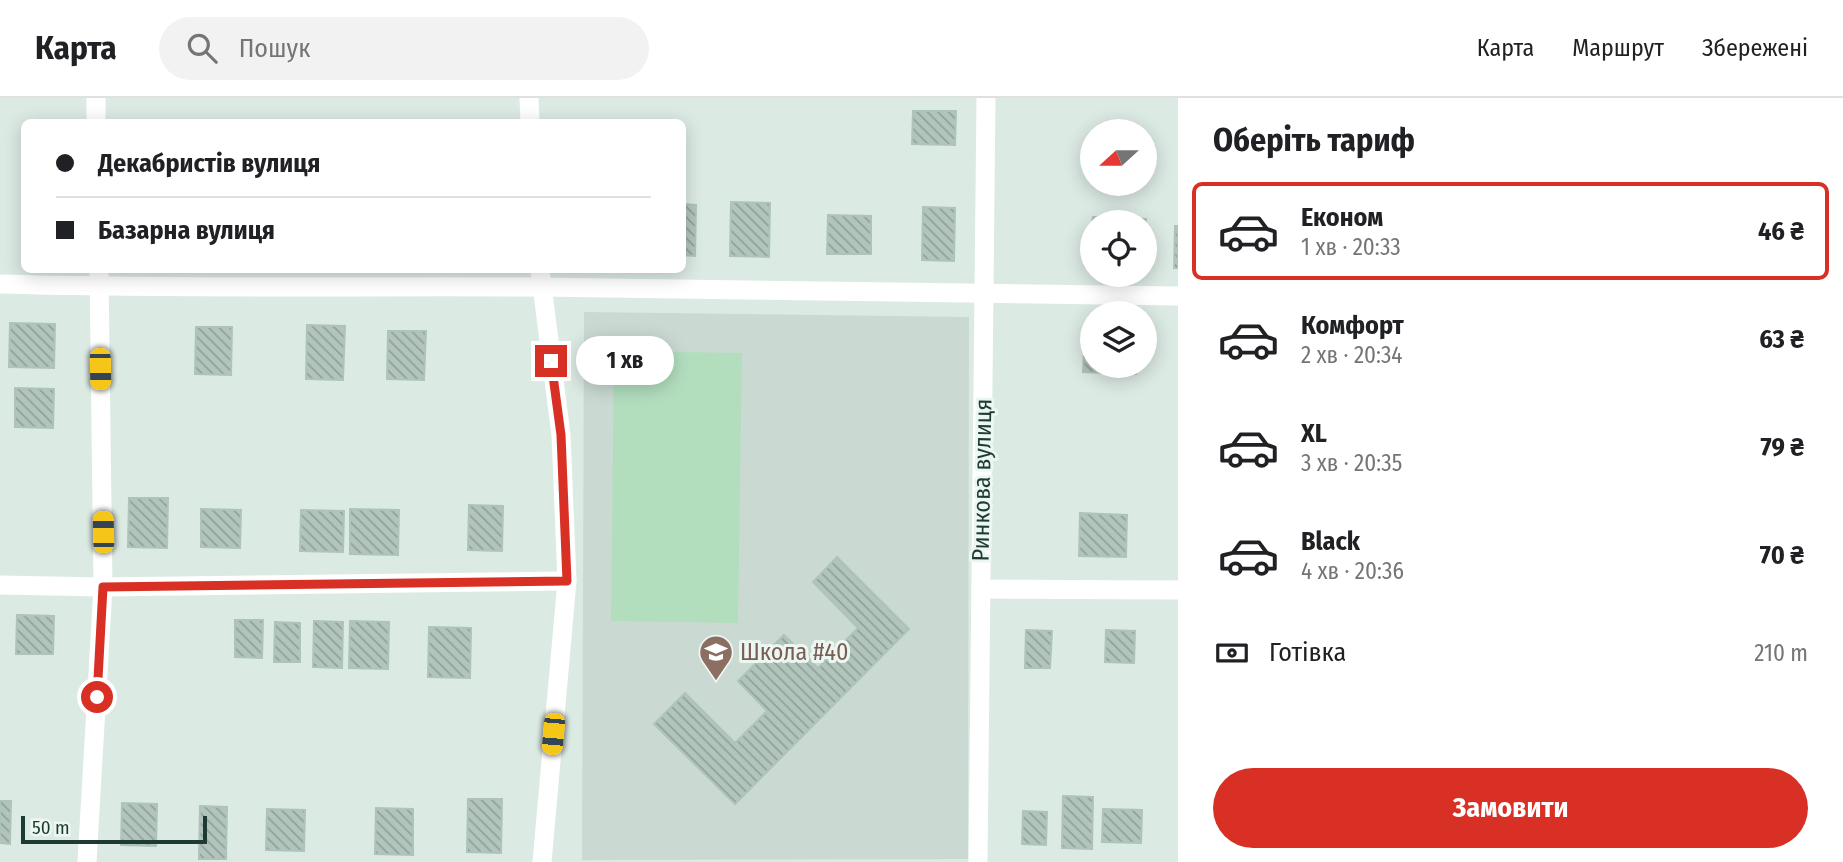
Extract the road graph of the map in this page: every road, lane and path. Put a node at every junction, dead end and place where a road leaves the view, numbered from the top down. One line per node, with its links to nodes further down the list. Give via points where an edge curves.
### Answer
1 (96, 98): 4 (street)
2 (529, 98): 5 (street)
3 (986, 98): 9 (street, Ринкова вулиця)
4 (96, 119)
5 (530, 119)
6 (99, 278): 7 (street); 8 (street); 13 (street)
7 (540, 278): 9 (street); 11 (street, via 561,435)
8 (0, 284)
9 (984, 295): 10 (street); 14 (street, Ринкова вулиця)
10 (1178, 296)
11 (567, 581): 13 (street); 17 (street)
12 (0, 585): 13 (street)
13 (103, 587): 16 (street)
14 (981, 589): 15 (street); 18 (street, Ринкова вулиця)
15 (1178, 590)
16 (87, 862)
17 (542, 862)
18 (978, 862)

